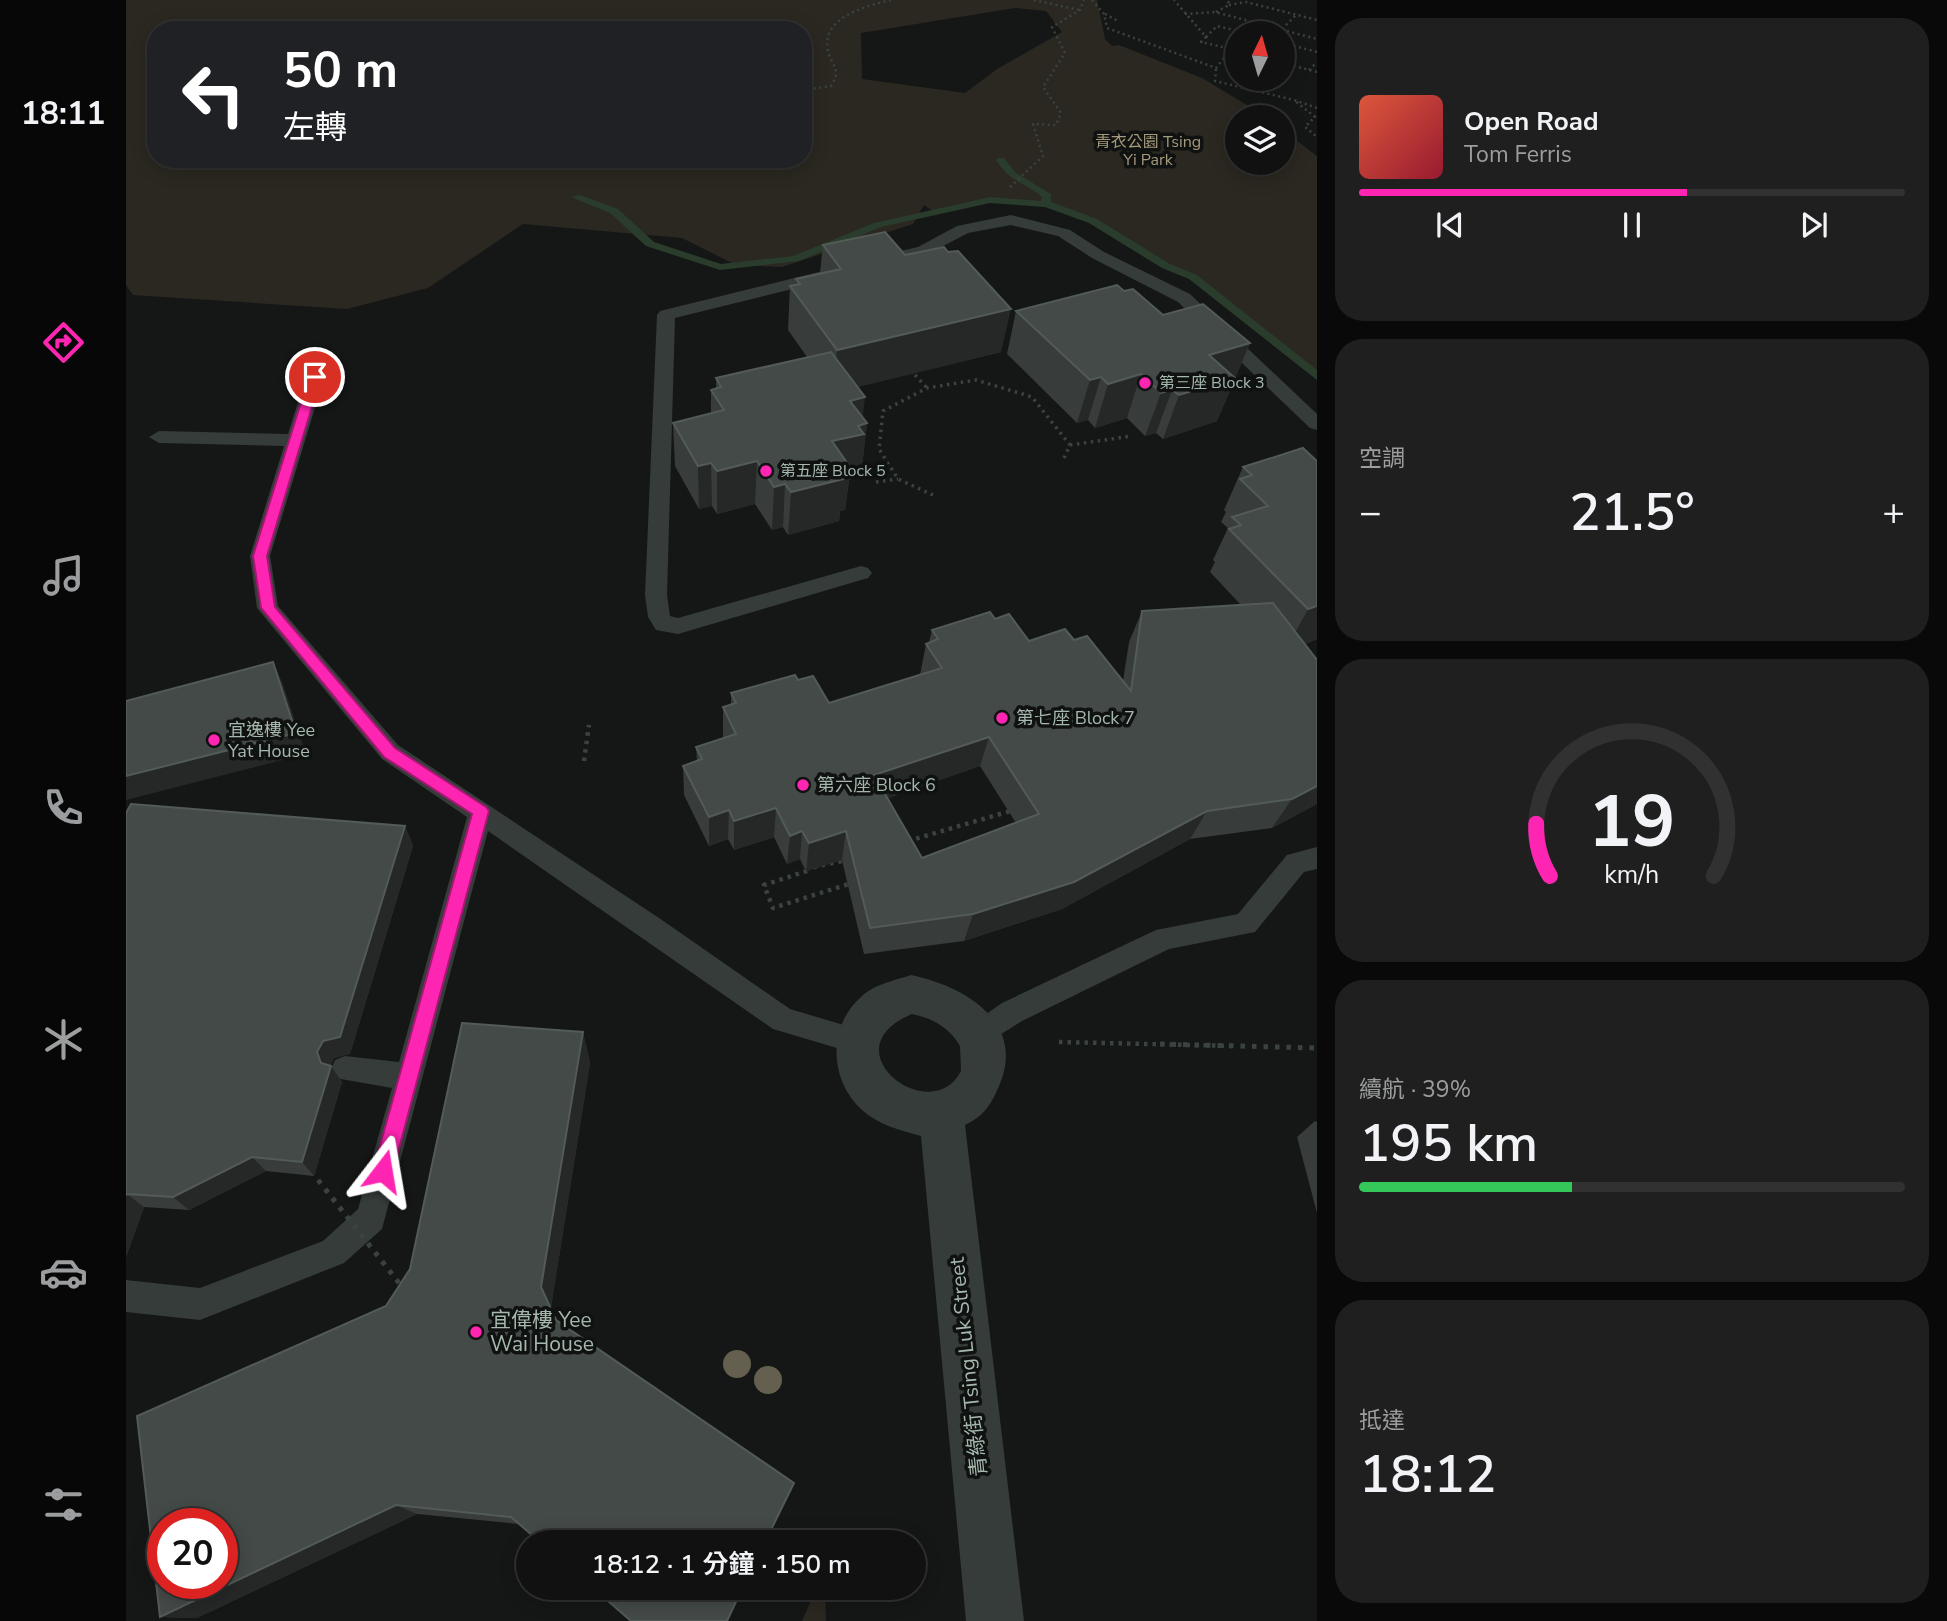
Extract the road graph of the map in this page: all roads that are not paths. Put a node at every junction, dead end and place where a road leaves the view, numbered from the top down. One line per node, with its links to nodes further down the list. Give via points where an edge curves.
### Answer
1 (322, 355): 4 (lane)
2 (1317, 424): 5 (lane, via 1184,298 1064,233 1012,220 963,229 924,250 666,315 656,595 664,624 678,626)
3 (159, 438): 4 (lane)
4 (296, 440): 6 (lane, via 260,556 268,608 390,752)
5 (861, 573)
6 (481, 811): 9 (lane, via 783,1020); 11 (lane)
7 (1317, 858): 8 (lane, via 1296,863 1246,924 1165,938 1012,1012)
8 (979, 1035): 9 (street, via 951,1005 911,995 874,1009); 12 (street, via 983,1073 975,1091 961,1104)
9 (857, 1041): 12 (street, via 857,1061 879,1096 920,1114)
10 (345, 1069): 11 (lane)
11 (407, 1076): 13 (lane, via 371,1218 333,1252 200,1304)
12 (941, 1112): 14 (street, 青綠街 Tsing Luk Street)
13 (126, 1296)
14 (995, 1621)

